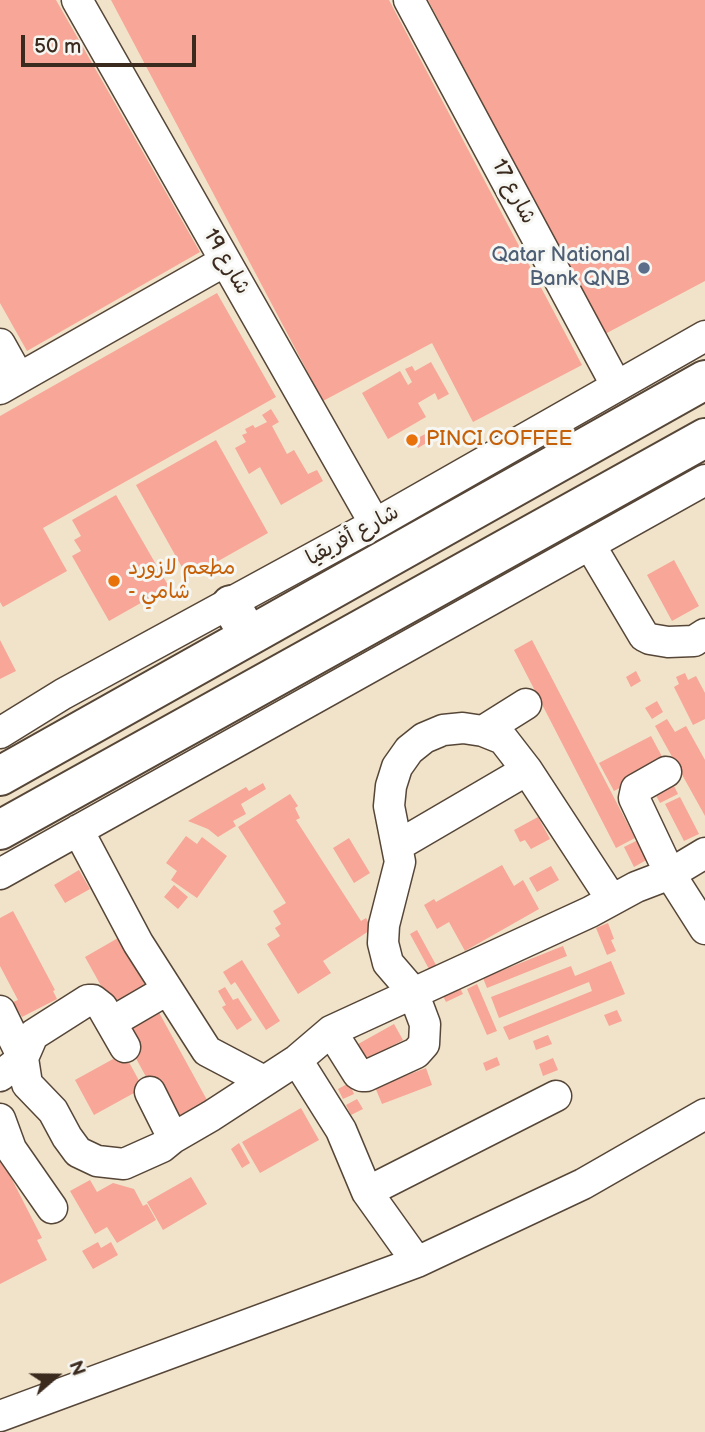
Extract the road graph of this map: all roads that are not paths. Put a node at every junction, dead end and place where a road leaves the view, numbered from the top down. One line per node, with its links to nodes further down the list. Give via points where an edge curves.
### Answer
1 (77, 0): 3 (street, شارع 19)
2 (409, 0): 8 (street, شارع 17)
3 (225, 261): 7 (street); 11 (street, شارع 19)
4 (705, 336): 8 (street, شارع أفريقيا)
5 (0, 344): 7 (street)
6 (705, 380): 13 (highway, شارع أفريقيا)
7 (10, 384)
8 (616, 385): 11 (street, شارع أفريقيا)
9 (705, 438): 21 (highway)
10 (705, 480): 12 (street)
11 (375, 524): 13 (street, شارع أفريقيا)
12 (590, 545): 14 (street, via 644,636); 22 (street)
13 (240, 621): 17 (street, شارع أفريقيا, via 63,694); 20 (highway, شارع أفريقيا)
14 (701, 646)
15 (526, 704): 16 (street)
16 (483, 731): 18 (street, via 503,739); 23 (street, via 443,730 409,750 391,786 389,806)
17 (0, 733)
18 (527, 770): 23 (street); 27 (street)
19 (666, 772): 26 (street, via 636,789 634,798)
20 (0, 776)
21 (0, 830)
22 (78, 830): 25 (street); 29 (street)
23 (397, 846): 30 (street, via 400,862 383,943 388,963)
24 (705, 853): 26 (street)
25 (0, 874)
26 (670, 874): 27 (street); 28 (street)
27 (612, 900): 30 (street)
28 (705, 929)
29 (167, 990): 34 (street, via 119,1035 98,1002 88,1000 33,1035); 35 (street, via 207,1051)
30 (413, 992): 32 (street); 32 (street, via 426,1038 415,1053 362,1076)
31 (0, 1011): 34 (street)
32 (331, 1031): 33 (street)
33 (298, 1060): 35 (street); 41 (street, via 341,1130)
34 (11, 1067): 40 (street, via 53,1111 78,1152 88,1157 124,1164)
35 (264, 1081): 40 (street)
36 (150, 1092): 40 (street)
37 (556, 1096): 41 (street)
38 (705, 1114): 43 (street, via 583,1184)
39 (0, 1119): 42 (street, via 11,1149)
40 (173, 1138)
41 (367, 1192): 43 (street)
42 (52, 1208)
43 (416, 1262): 44 (street)
44 (0, 1416)

